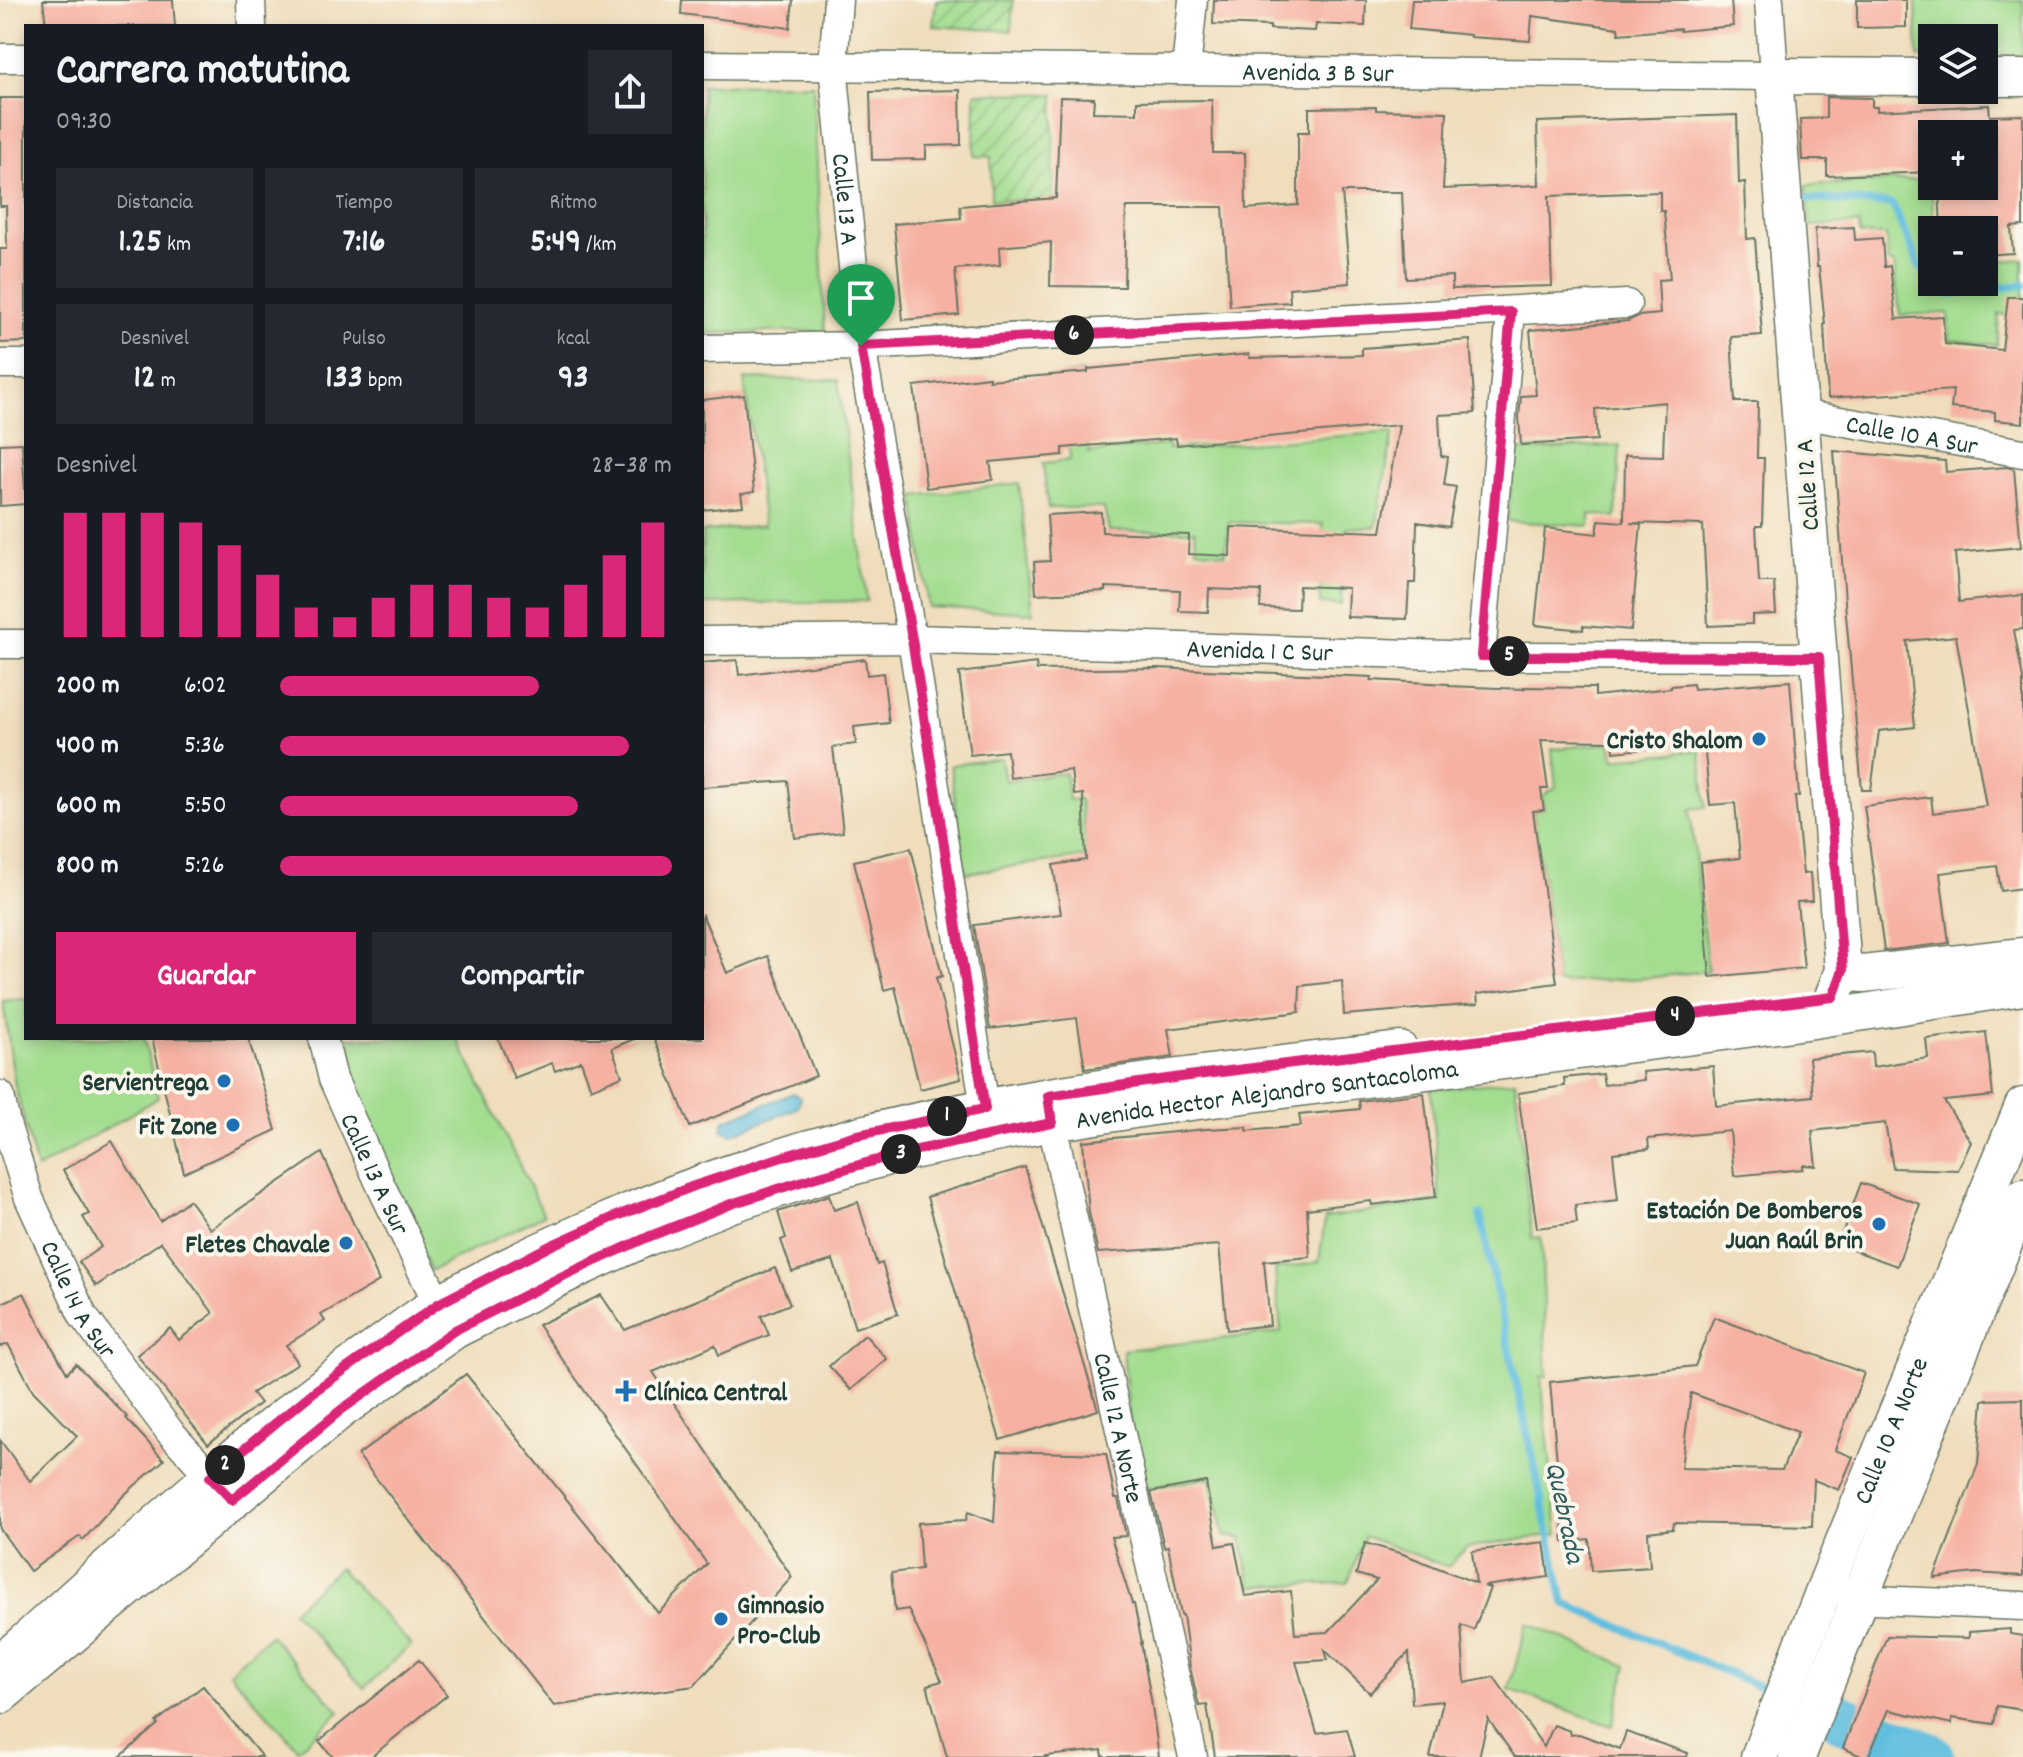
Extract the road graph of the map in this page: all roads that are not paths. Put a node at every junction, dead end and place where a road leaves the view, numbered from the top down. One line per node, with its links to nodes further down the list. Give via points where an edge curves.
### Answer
1 (251, 0): 5 (street)
2 (838, 0): 9 (street, Calle 13 A)
3 (1193, 0): 10 (street)
4 (1769, 0): 11 (street, Calle 12 A)
5 (252, 24)
6 (0, 58): 7 (street)
7 (24, 58)
8 (704, 65): 9 (street, Avenida 3 B Sur)
9 (833, 66): 10 (street, Avenida 3 B Sur); 19 (street, Calle 13 A)
10 (1186, 70): 11 (street, Avenida 3 B Sur)
11 (1774, 76): 12 (main road, Avenida 3 B Sur); 16 (main road, Calle 12 A)
12 (1832, 77): 13 (main road, Avenida 3 B Sur); 16 (main road, via 1799,96)
13 (1918, 77)
14 (1998, 78): 15 (main road)
15 (2023, 78)
16 (1779, 127): 23 (main road, Calle 12 A)
17 (1627, 304): 18 (street)
18 (1511, 312): 19 (street); 29 (street)
19 (861, 346): 20 (street); 25 (street, Calle 13 A)
20 (704, 349)
21 (0, 364): 22 (street)
22 (24, 364)
23 (1800, 414): 24 (street, Calle 10 A Sur); 30 (main road, Calle 12 A)
24 (2023, 453)
25 (912, 639): 26 (street, Avenida 1 C Sur); 29 (street, Avenida 1 C Sur); 41 (street, Calle 13 A)
26 (704, 641)
27 (0, 644): 28 (street)
28 (24, 644)
29 (1481, 656): 30 (street, Avenida 1 C Sur)
30 (1819, 657): 33 (main road, Calle 12 A)
31 (2023, 956): 33 (main road, via 1853,973)
32 (2023, 975): 33 (main road, Avenida Hector Alejandro Santacoloma)
33 (1838, 983): 40 (main road, Avenida Hector Alejandro Santacoloma, via 1204,1074)
34 (2023, 987): 35 (main road, Avenida Hector Alejandro Santacoloma)
35 (1960, 998): 36 (main road); 40 (main road, Avenida Hector Alejandro Santacoloma, via 1153,1107)
36 (2023, 1003)
37 (323, 1040): 43 (street, Calle 13 A Sur, via 333,1079)
38 (0, 1095): 46 (street, Calle 14 A Sur, via 29,1198 83,1316 170,1432)
39 (2023, 1106): 44 (main road, Calle 10 A Norte)
40 (1050, 1110): 41 (main road, Avenida Hector Alejandro Santacoloma); 51 (street, Calle 12 A Norte)
41 (987, 1122): 43 (main road, Avenida Hector Alejandro Santacoloma, via 731,1204 567,1274)
42 (2023, 1197): 45 (main road, Calle 10 A Norte)
43 (447, 1317): 46 (main road, Avenida Hector Alejandro Santacoloma, via 316,1390)
44 (1930, 1331): 45 (main road); 47 (main road, Calle 10 A Norte)
45 (1956, 1359): 48 (main road, Calle 10 A Norte)
46 (221, 1488): 50 (main road, Avenida Hector Alejandro Santacoloma, via 158,1520)
47 (1826, 1585): 48 (street); 52 (main road, Calle 10 A Norte)
48 (1860, 1597): 49 (street); 53 (main road, Calle 10 A Norte)
49 (2023, 1606)
50 (1, 1685)
51 (1193, 1757)
52 (1759, 1757)
53 (1797, 1757)

